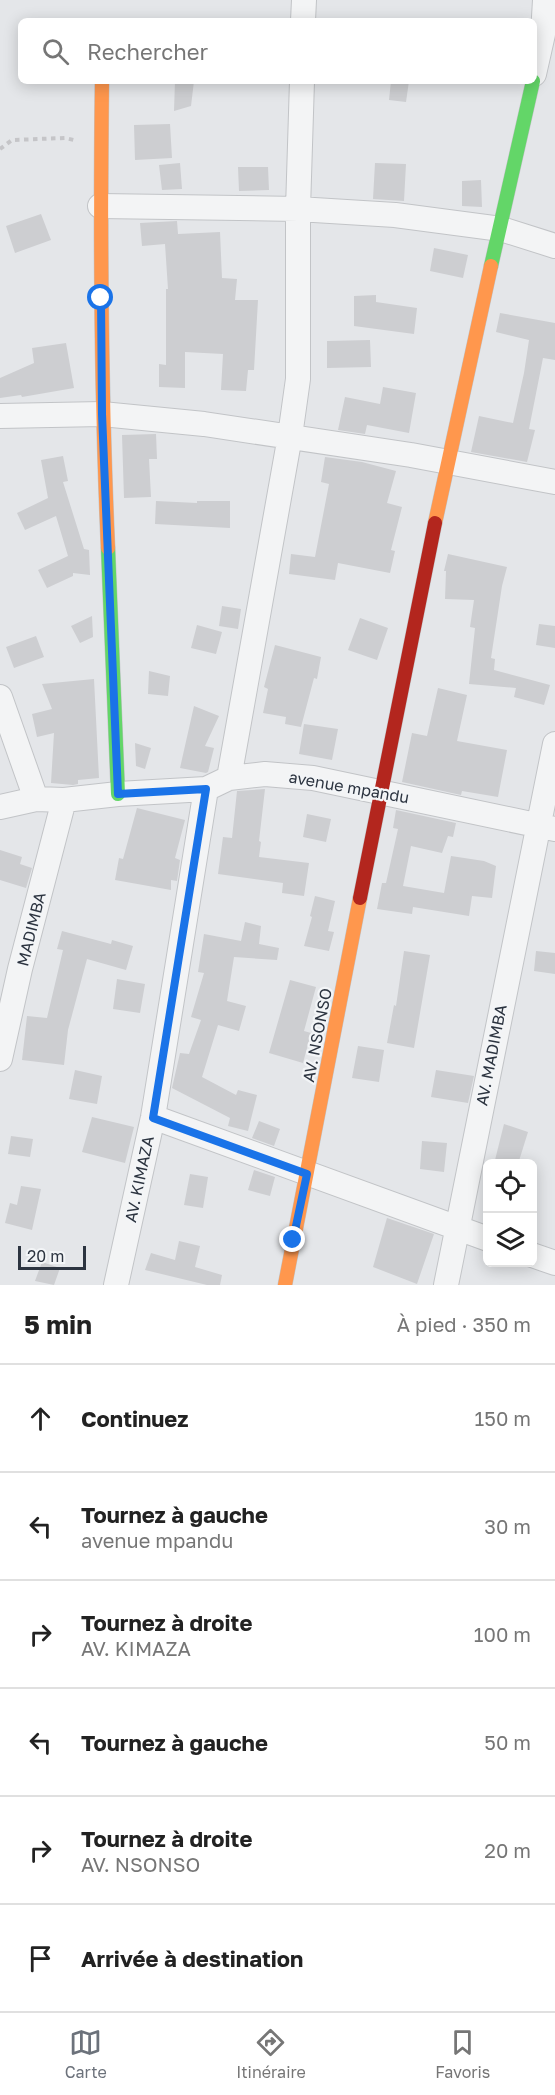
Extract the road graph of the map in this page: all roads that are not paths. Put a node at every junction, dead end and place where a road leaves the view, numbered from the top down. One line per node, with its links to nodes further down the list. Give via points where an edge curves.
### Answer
1 (304, 0): 3 (street)
2 (545, 0): 4 (street)
3 (303, 18)
4 (537, 61)
5 (102, 84): 8 (street)
6 (302, 84): 9 (street)
7 (531, 84): 10 (street, AV. NSONSO)
8 (100, 206): 9 (street); 12 (street)
9 (298, 209): 10 (street, via 394,215); 14 (street, via 298,379)
10 (501, 229): 11 (street); 15 (street, AV. NSONSO)
11 (555, 246)
12 (102, 414): 13 (street); 14 (street); 22 (street)
13 (0, 417)
14 (290, 436): 15 (street); 19 (street)
15 (447, 462): 16 (street); 21 (street, AV. NSONSO)
16 (555, 482)
17 (0, 697): 23 (street)
18 (555, 744): 26 (street, AV. MADIMBA)
19 (229, 777): 20 (street, avenue mpandu); 21 (street, avenue mpandu, via 313,777)
20 (206, 789): 22 (street, avenue mpandu); 28 (street, AV. KIMAZA)
21 (381, 790): 26 (street, avenue mpandu); 29 (street, AV. NSONSO)
22 (118, 794): 24 (street, avenue mpandu)
23 (36, 799): 24 (street, avenue mpandu); 25 (street, avenue mpandu)
24 (64, 800): 27 (street, MADIMBA)
25 (0, 807)
26 (546, 827): 30 (street, AV. MADIMBA)
27 (0, 1059)
28 (153, 1118): 29 (street); 34 (street, AV. KIMAZA)
29 (307, 1174): 30 (street); 35 (street, AV. NSONSO)
30 (456, 1228): 31 (street); 36 (street, AV. MADIMBA)
31 (483, 1237)
32 (537, 1257): 33 (street)
33 (555, 1263)
34 (116, 1285)
35 (285, 1285)
36 (446, 1285)

